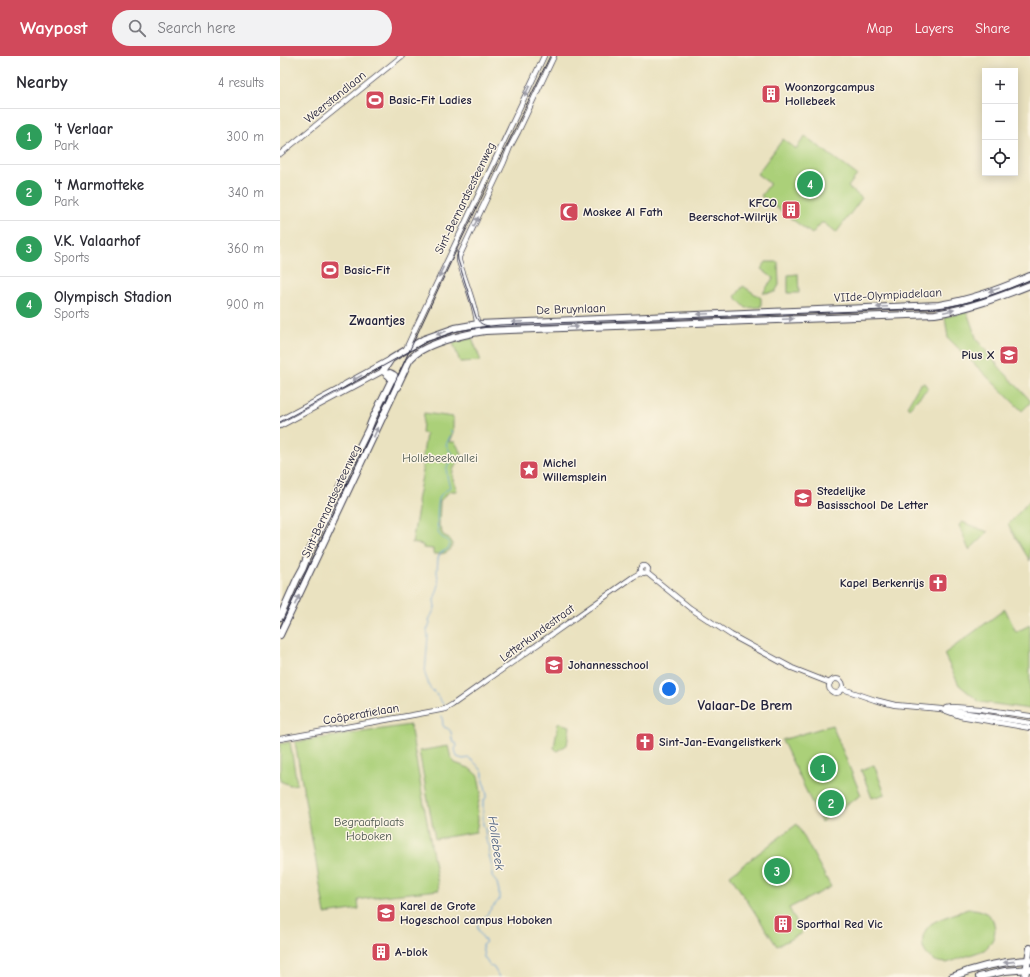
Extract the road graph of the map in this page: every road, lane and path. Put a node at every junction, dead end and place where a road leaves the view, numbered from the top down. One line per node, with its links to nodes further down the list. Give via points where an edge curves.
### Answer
1 (402, 56): 4 (street, Weerstandlaan)
2 (544, 56): 11 (street, Sint-Bernardsesteenweg, one-way to 11)
3 (554, 56): 9 (street, Sint-Bernardsesteenweg, one-way to 3, via 459,257)
4 (280, 154)
5 (1030, 276): 7 (main road, VIIde-Olympiadelaan, one-way to 7, via 972,297 938,305)
6 (1030, 284): 8 (main road, VIIde-Olympiadelaan, one-way to 6, via 935,314 988,301)
7 (742, 313): 9 (main road, De Bruynlaan, one-way to 9)
8 (749, 321): 10 (main road, De Bruynlaan, one-way to 8)
9 (478, 324): 10 (street); 11 (main road, De Bruynlaan, one-way to 11, via 455,328 424,339)
10 (478, 332): 12 (main road, De Bruynlaan, via 458,336)
11 (406, 350): 13 (main road, De Bruynlaan)
12 (414, 355): 16 (main road, Sint-Bernardsesteenweg)
13 (391, 359): 14 (street); 15 (main road)
14 (376, 368): 15 (street); 17 (street, one-way to 17)
15 (385, 372): 16 (main road); 18 (street)
16 (397, 378): 21 (main road, Sint-Bernardsesteenweg, via 372,420); 22 (main road, Sint-Bernardsesteenweg, one-way to 16, via 398,387)
17 (280, 420)
18 (280, 426)
19 (640, 573): 20 (street); 20 (street, via 641,567 644,566 648,569); 25 (street, Letterkundestraat)
20 (647, 574): 23 (street, via 731,636 792,668)
21 (280, 616)
22 (280, 636)
23 (830, 683): 24 (street, via 834,679 841,680); 24 (street, via 829,688 833,693 839,693)
24 (843, 688): 26 (street, via 895,705)
25 (445, 709): 30 (street, Coöperatielaan)
26 (941, 709): 27 (street, via 981,709); 28 (street); 29 (street, via 960,716)
27 (1030, 716)
28 (1030, 723)
29 (1030, 728)
30 (280, 739)
31 (1030, 948): 32 (main road)
32 (1029, 960): 33 (main road); 34 (main road, one-way to 34, via 990,965)
33 (1028, 969): 35 (main road); 36 (main road)
34 (952, 977)
35 (979, 977)
36 (1025, 977)

